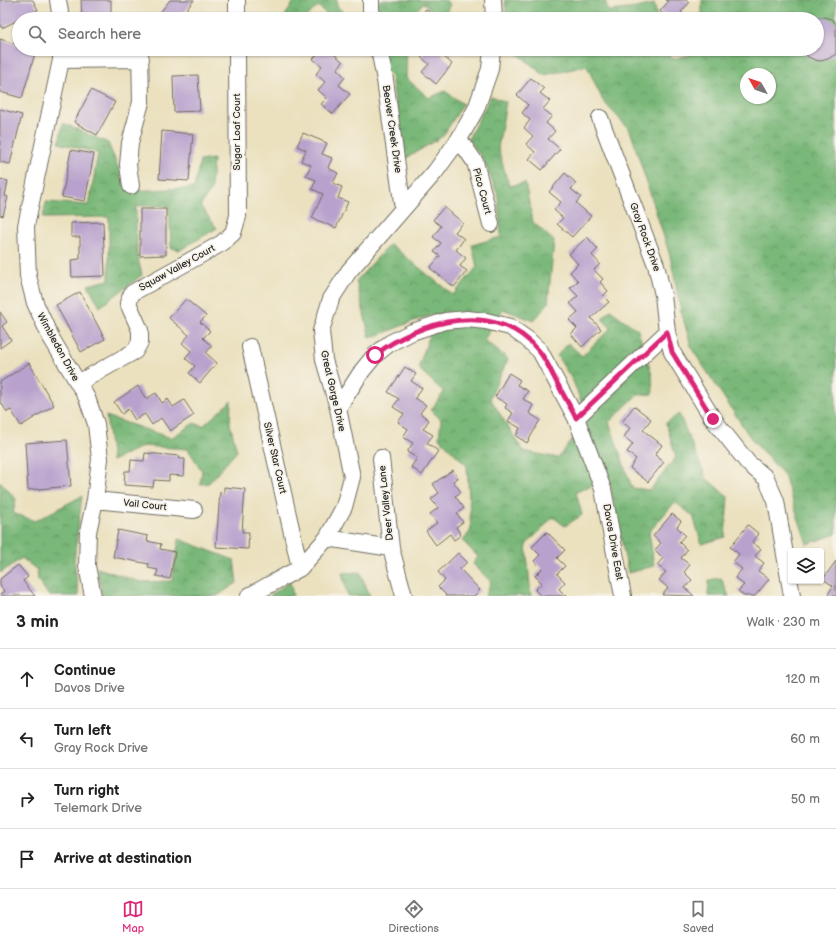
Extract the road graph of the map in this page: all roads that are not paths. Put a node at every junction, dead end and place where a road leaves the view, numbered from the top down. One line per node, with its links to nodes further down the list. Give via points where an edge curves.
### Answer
1 (58, 0): 5 (street)
2 (237, 0): 6 (street)
3 (371, 0): 7 (street)
4 (493, 0): 8 (street)
5 (60, 12)
6 (237, 12)
7 (371, 12)
8 (494, 12)
9 (61, 56): 22 (street, Wimbledon Drive, via 26,226 28,276 35,303 50,336)
10 (140, 56): 16 (street, via 141,102 130,143 128,165)
11 (237, 56): 18 (street, Sugar Loaf Court)
12 (380, 56): 17 (street, Beaver Creek Drive)
13 (491, 56): 15 (street, Great Gorge Drive, via 490,70 476,109)
14 (600, 118): 20 (street, Gray Rock Drive, via 656,265 663,295)
15 (459, 139): 17 (street, Great Gorge Drive); 19 (street, Pico Court, via 475,162)
16 (131, 186)
17 (403, 209): 23 (street, Great Gorge Drive, via 349,271 331,298 321,331 324,360)
18 (238, 216): 22 (street, Squaw Valley Court, via 233,233 222,243 132,293 128,303 140,330 140,342 135,351)
19 (491, 224)
20 (667, 332): 24 (street); 35 (street, Gray Rock Drive, via 672,352 713,419 748,463 766,478 776,502)
21 (250, 347): 30 (street, Silver Star Court)
22 (78, 383): 26 (street, Wimbledon Drive, via 87,398 96,424 100,459)
23 (338, 408): 24 (street, Davos Drive East, via 366,365 390,343 412,332 445,322 467,319 510,327 527,339 540,351); 28 (street, Great Gorge Drive, via 352,477 344,507)
24 (576, 418): 34 (street, Davos Drive East, via 603,489)
25 (381, 458): 29 (street, Deer Valley Lane)
26 (95, 500): 27 (street, Vail Court); 31 (street, Wimbledon Drive, via 88,532 87,566)
27 (194, 510)
28 (327, 538): 29 (street, Deer Valley Lane); 30 (street, Great Gorge Drive)
29 (390, 548): 33 (street, Deer Valley Lane)
30 (300, 568): 32 (street, Great Gorge Drive)
31 (93, 596)
32 (249, 596)
33 (404, 596)
34 (623, 596)
35 (792, 596)

